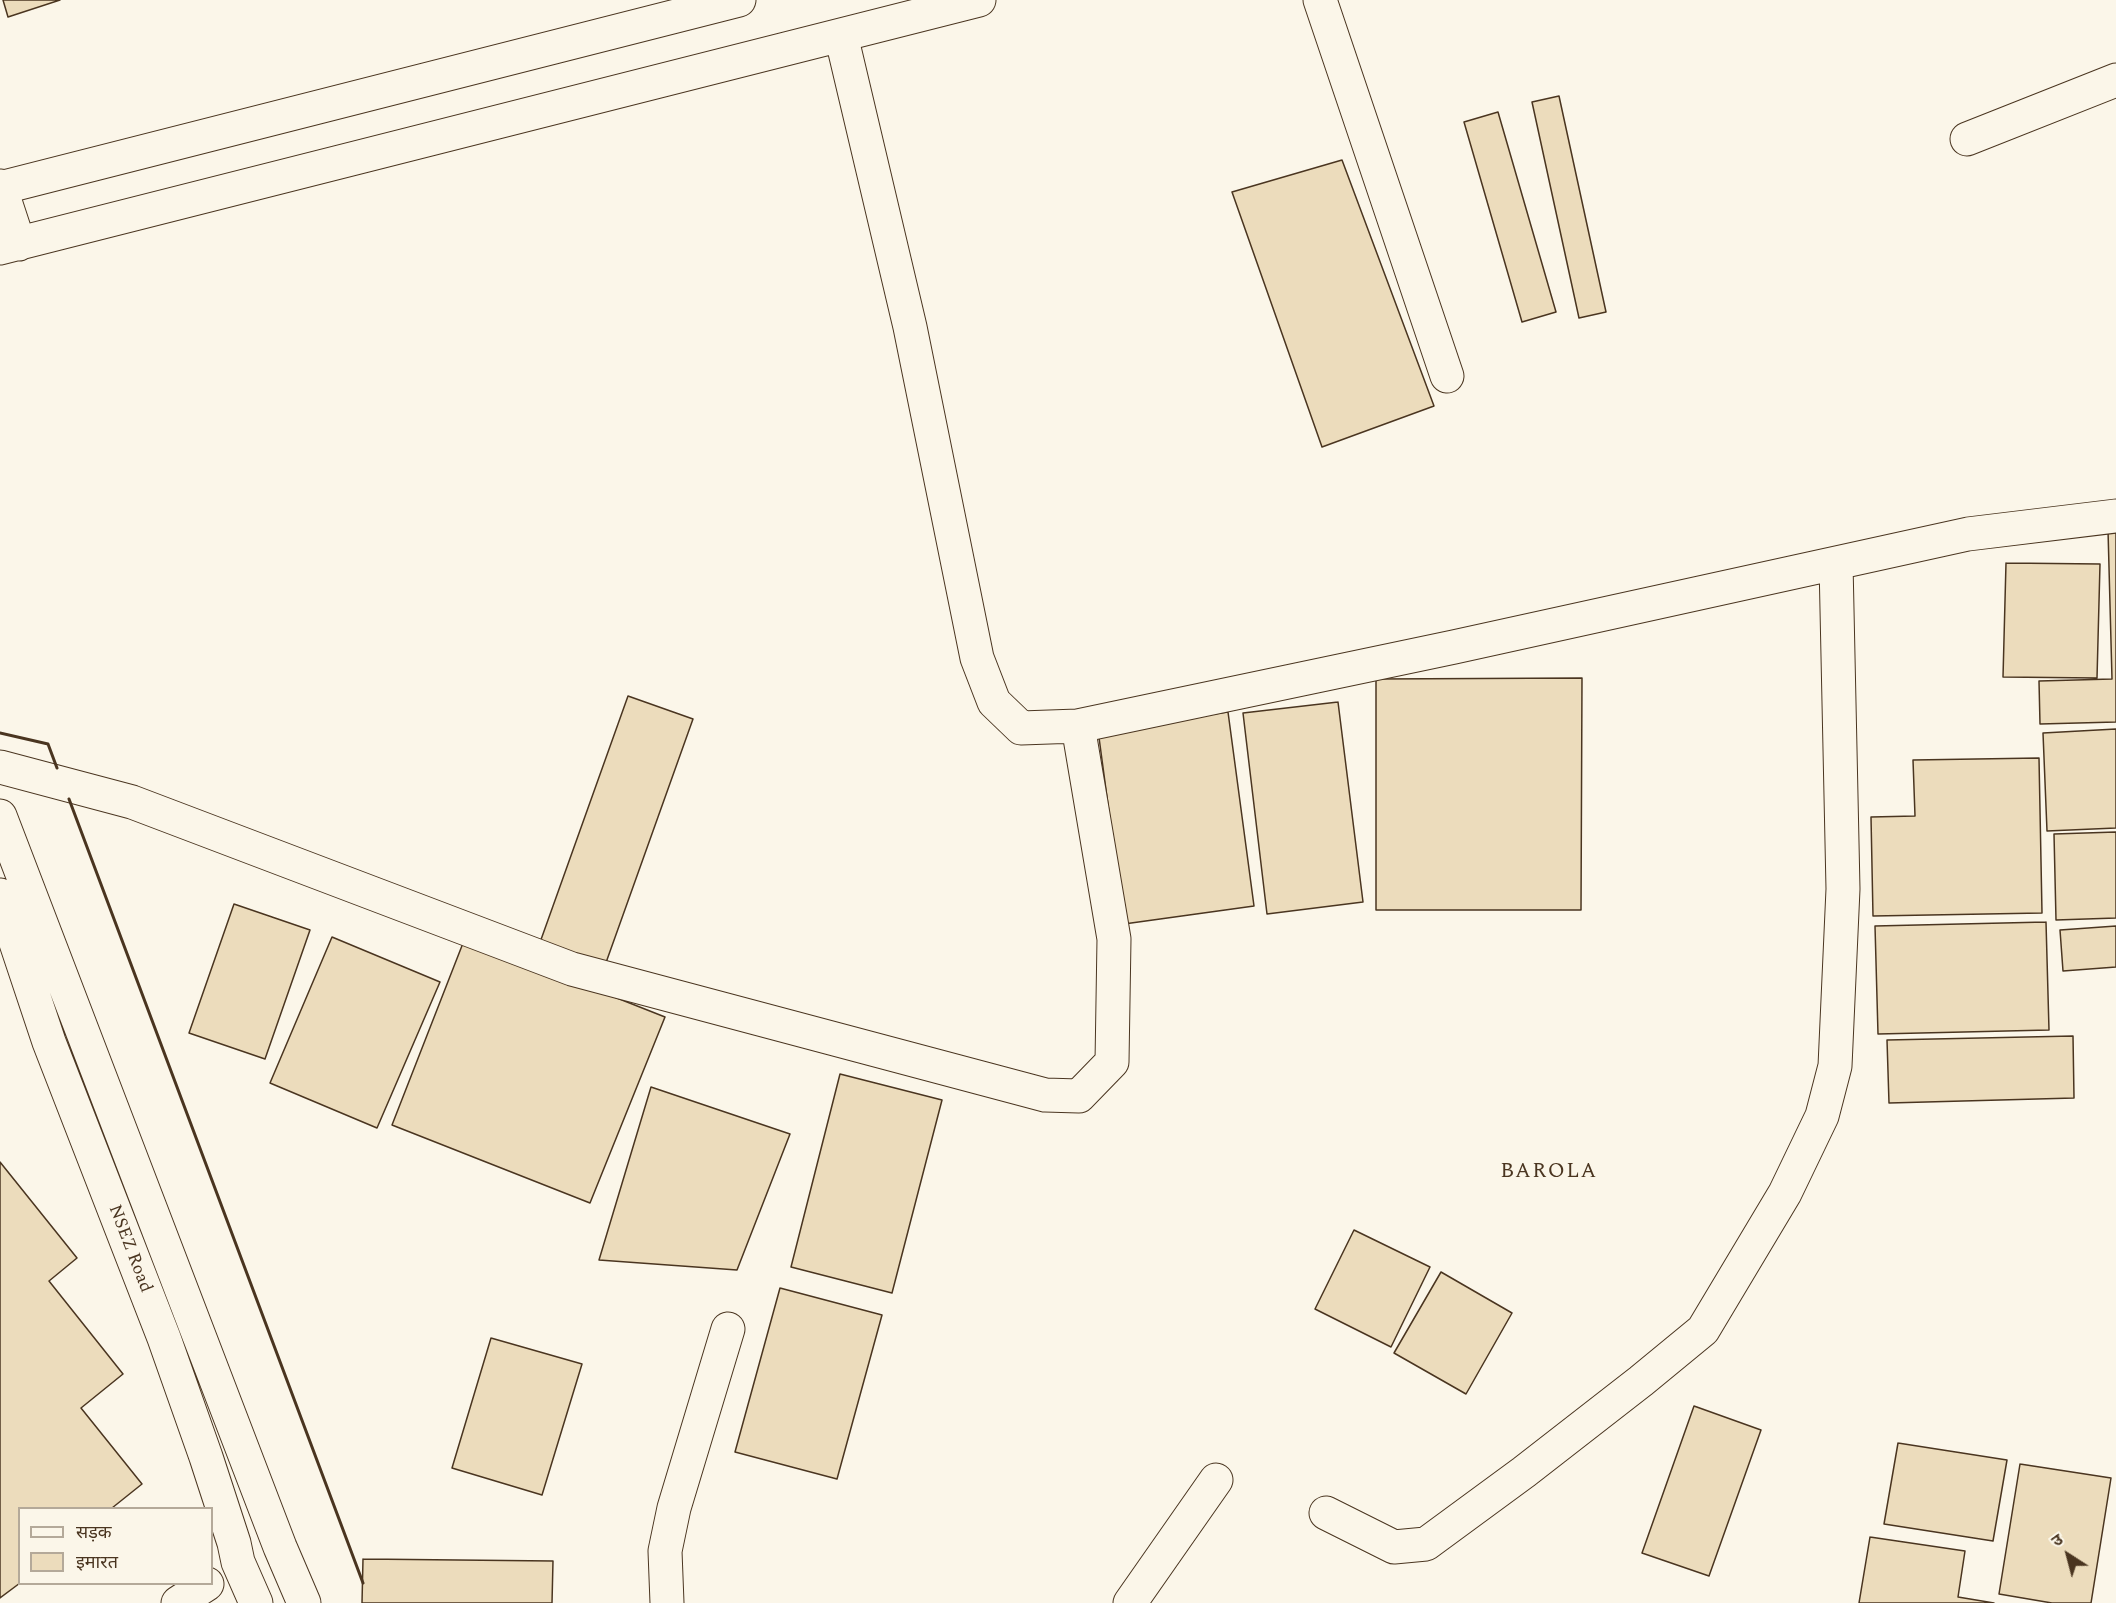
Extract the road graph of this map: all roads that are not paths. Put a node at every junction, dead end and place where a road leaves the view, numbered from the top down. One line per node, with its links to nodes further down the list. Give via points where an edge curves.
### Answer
1 (739, 0): 7 (street)
2 (979, 0): 4 (street)
3 (1320, 0): 9 (street)
4 (841, 35): 8 (street); 12 (street, via 910,327 977,658 994,702 1021,728)
5 (2116, 80): 6 (street)
6 (1967, 139)
7 (0, 187): 8 (street)
8 (9, 246)
9 (1448, 376)
10 (2116, 516): 11 (street, via 1968,534)
11 (1836, 563): 12 (street); 18 (street, via 1843,889 1835,1066 1822,1116 1785,1193 1703,1330 1426,1544 1394,1547)
12 (1078, 726): 13 (street, via 1114,939 1112,1062 1079,1096 1046,1095 572,969 132,801)
13 (0, 767)
14 (0, 816): 24 (street)
15 (0, 895): 19 (street, NSEZ Road, via 49,1042 164,1338)
16 (728, 1329): 25 (street, via 664,1551)
17 (1216, 1480): 26 (street)
18 (1326, 1513)
19 (238, 1562): 20 (street); 23 (street, NSEZ Road)
20 (213, 1580)
21 (205, 1585): 22 (street)
22 (178, 1603)
23 (256, 1603)
24 (304, 1603)
25 (667, 1603)
26 (1130, 1603)

